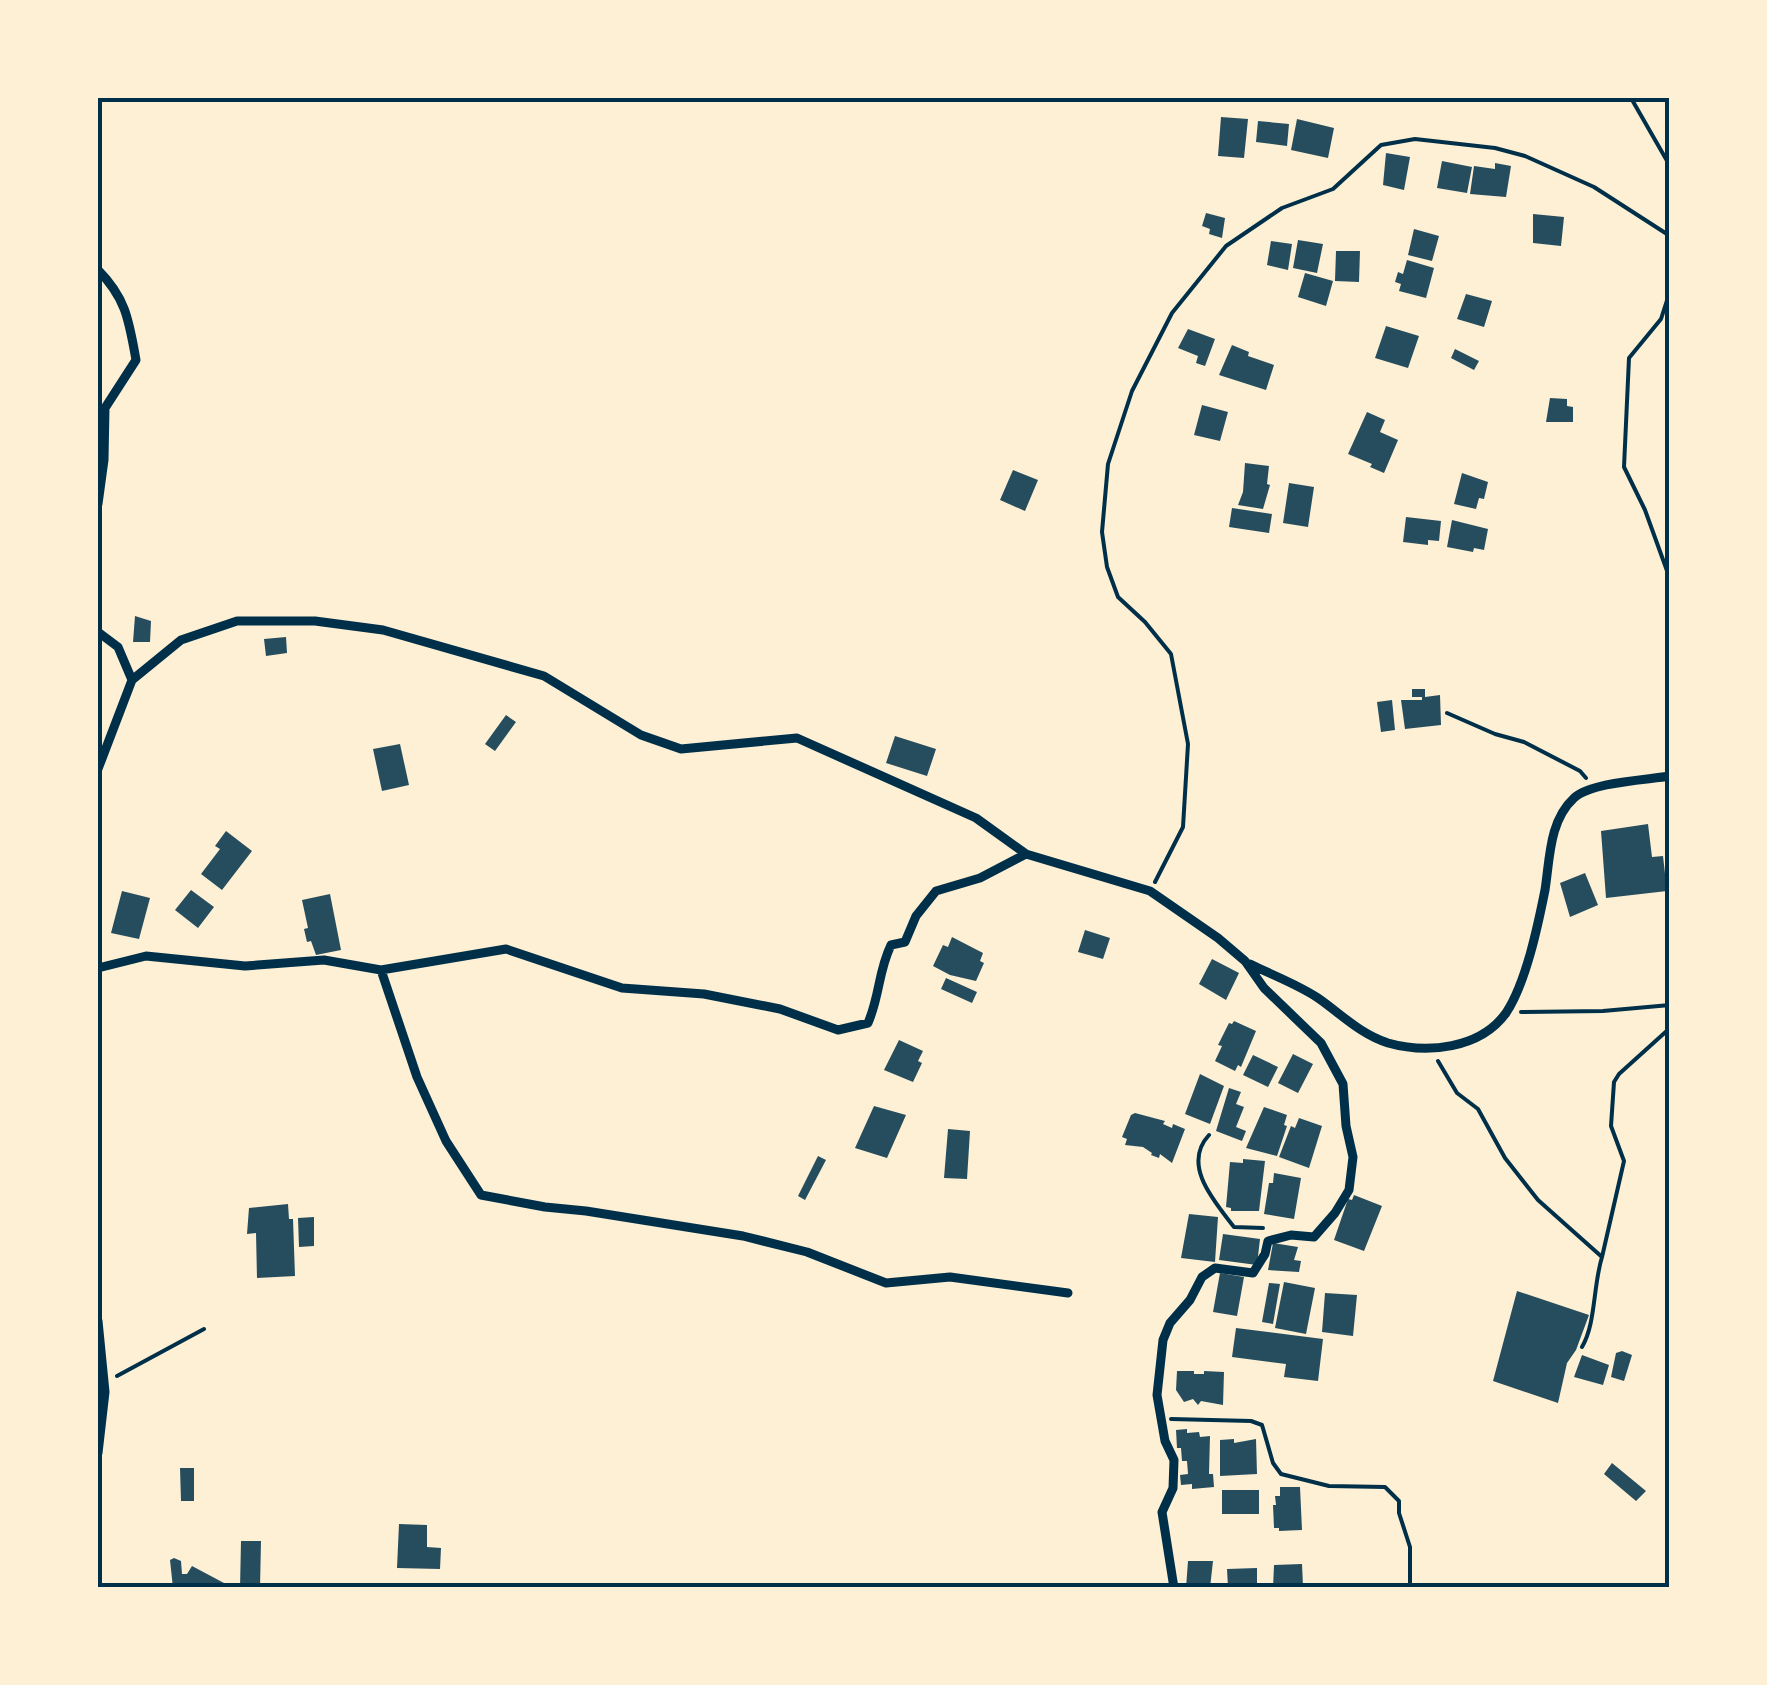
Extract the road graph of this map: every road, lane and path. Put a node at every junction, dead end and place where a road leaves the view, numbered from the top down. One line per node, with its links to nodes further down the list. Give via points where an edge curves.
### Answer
1 (1632, 98): 2 (path)
2 (1670, 166)
3 (1670, 236): 15 (path, via 1594,187 1525,156 1415,139 1381,145 1333,189 1282,208 1226,246 1172,313 1132,392 1108,464 1102,532 1118,597 1170,654 1188,744 1183,827)
4 (98, 270): 6 (street, via 116,288 127,314 136,360 105,408)
5 (1670, 292): 7 (path, via 1661,319 1629,358 1624,467)
6 (98, 504)
7 (1670, 579)
8 (98, 632): 9 (street, via 118,648)
9 (132, 680): 11 (street); 14 (street, via 181,640 237,621 382,630 544,676 640,734 681,749 797,738 976,818)
10 (1447, 713): 13 (path, via 1580,770)
11 (98, 770)
12 (1670, 776): 13 (street)
13 (1596, 790): 20 (street, via 1578,794 1557,816 1539,921)
14 (1026, 854): 15 (street); 18 (street, via 936,891 880,968 880,994 868,1023 838,1030 780,1009 704,994 622,988 506,949)
15 (1150, 891): 16 (street)
16 (1246, 962): 22 (street, via 1318,998 1360,1030); 24 (street, via 1321,1043 1344,1084 1349,1190 1314,1237)
17 (98, 968): 18 (street, via 146,956 245,966 324,960)
18 (382, 970): 26 (street, via 417,1078 446,1141 481,1194 742,1236 806,1252 886,1284 950,1277)
19 (1670, 1005): 20 (path)
20 (1506, 1012): 22 (street, via 1464,1044)
21 (1670, 1028): 25 (path, via 1614,1082 1610,1126 1624,1161)
22 (1422, 1049): 25 (path, via 1478,1109 1538,1200)
23 (1209, 1134): 24 (path, via 1198,1166 1234,1227 1275,1227)
24 (1291, 1235): 31 (street, via 1268,1241 1253,1273 1215,1268 1202,1277 1163,1340 1157,1395)
25 (1602, 1257): 29 (path)
26 (1068, 1293)
27 (98, 1321): 30 (street)
28 (204, 1329): 30 (path)
29 (1582, 1348)
30 (104, 1383): 32 (street)
31 (1162, 1419): 33 (street, via 1174,1460 1173,1488 1162,1512); 34 (path, via 1251,1420 1262,1425 1280,1474 1328,1486 1385,1487 1399,1501 1410,1546)
32 (98, 1453)
33 (1174, 1588)
34 (1410, 1588)

